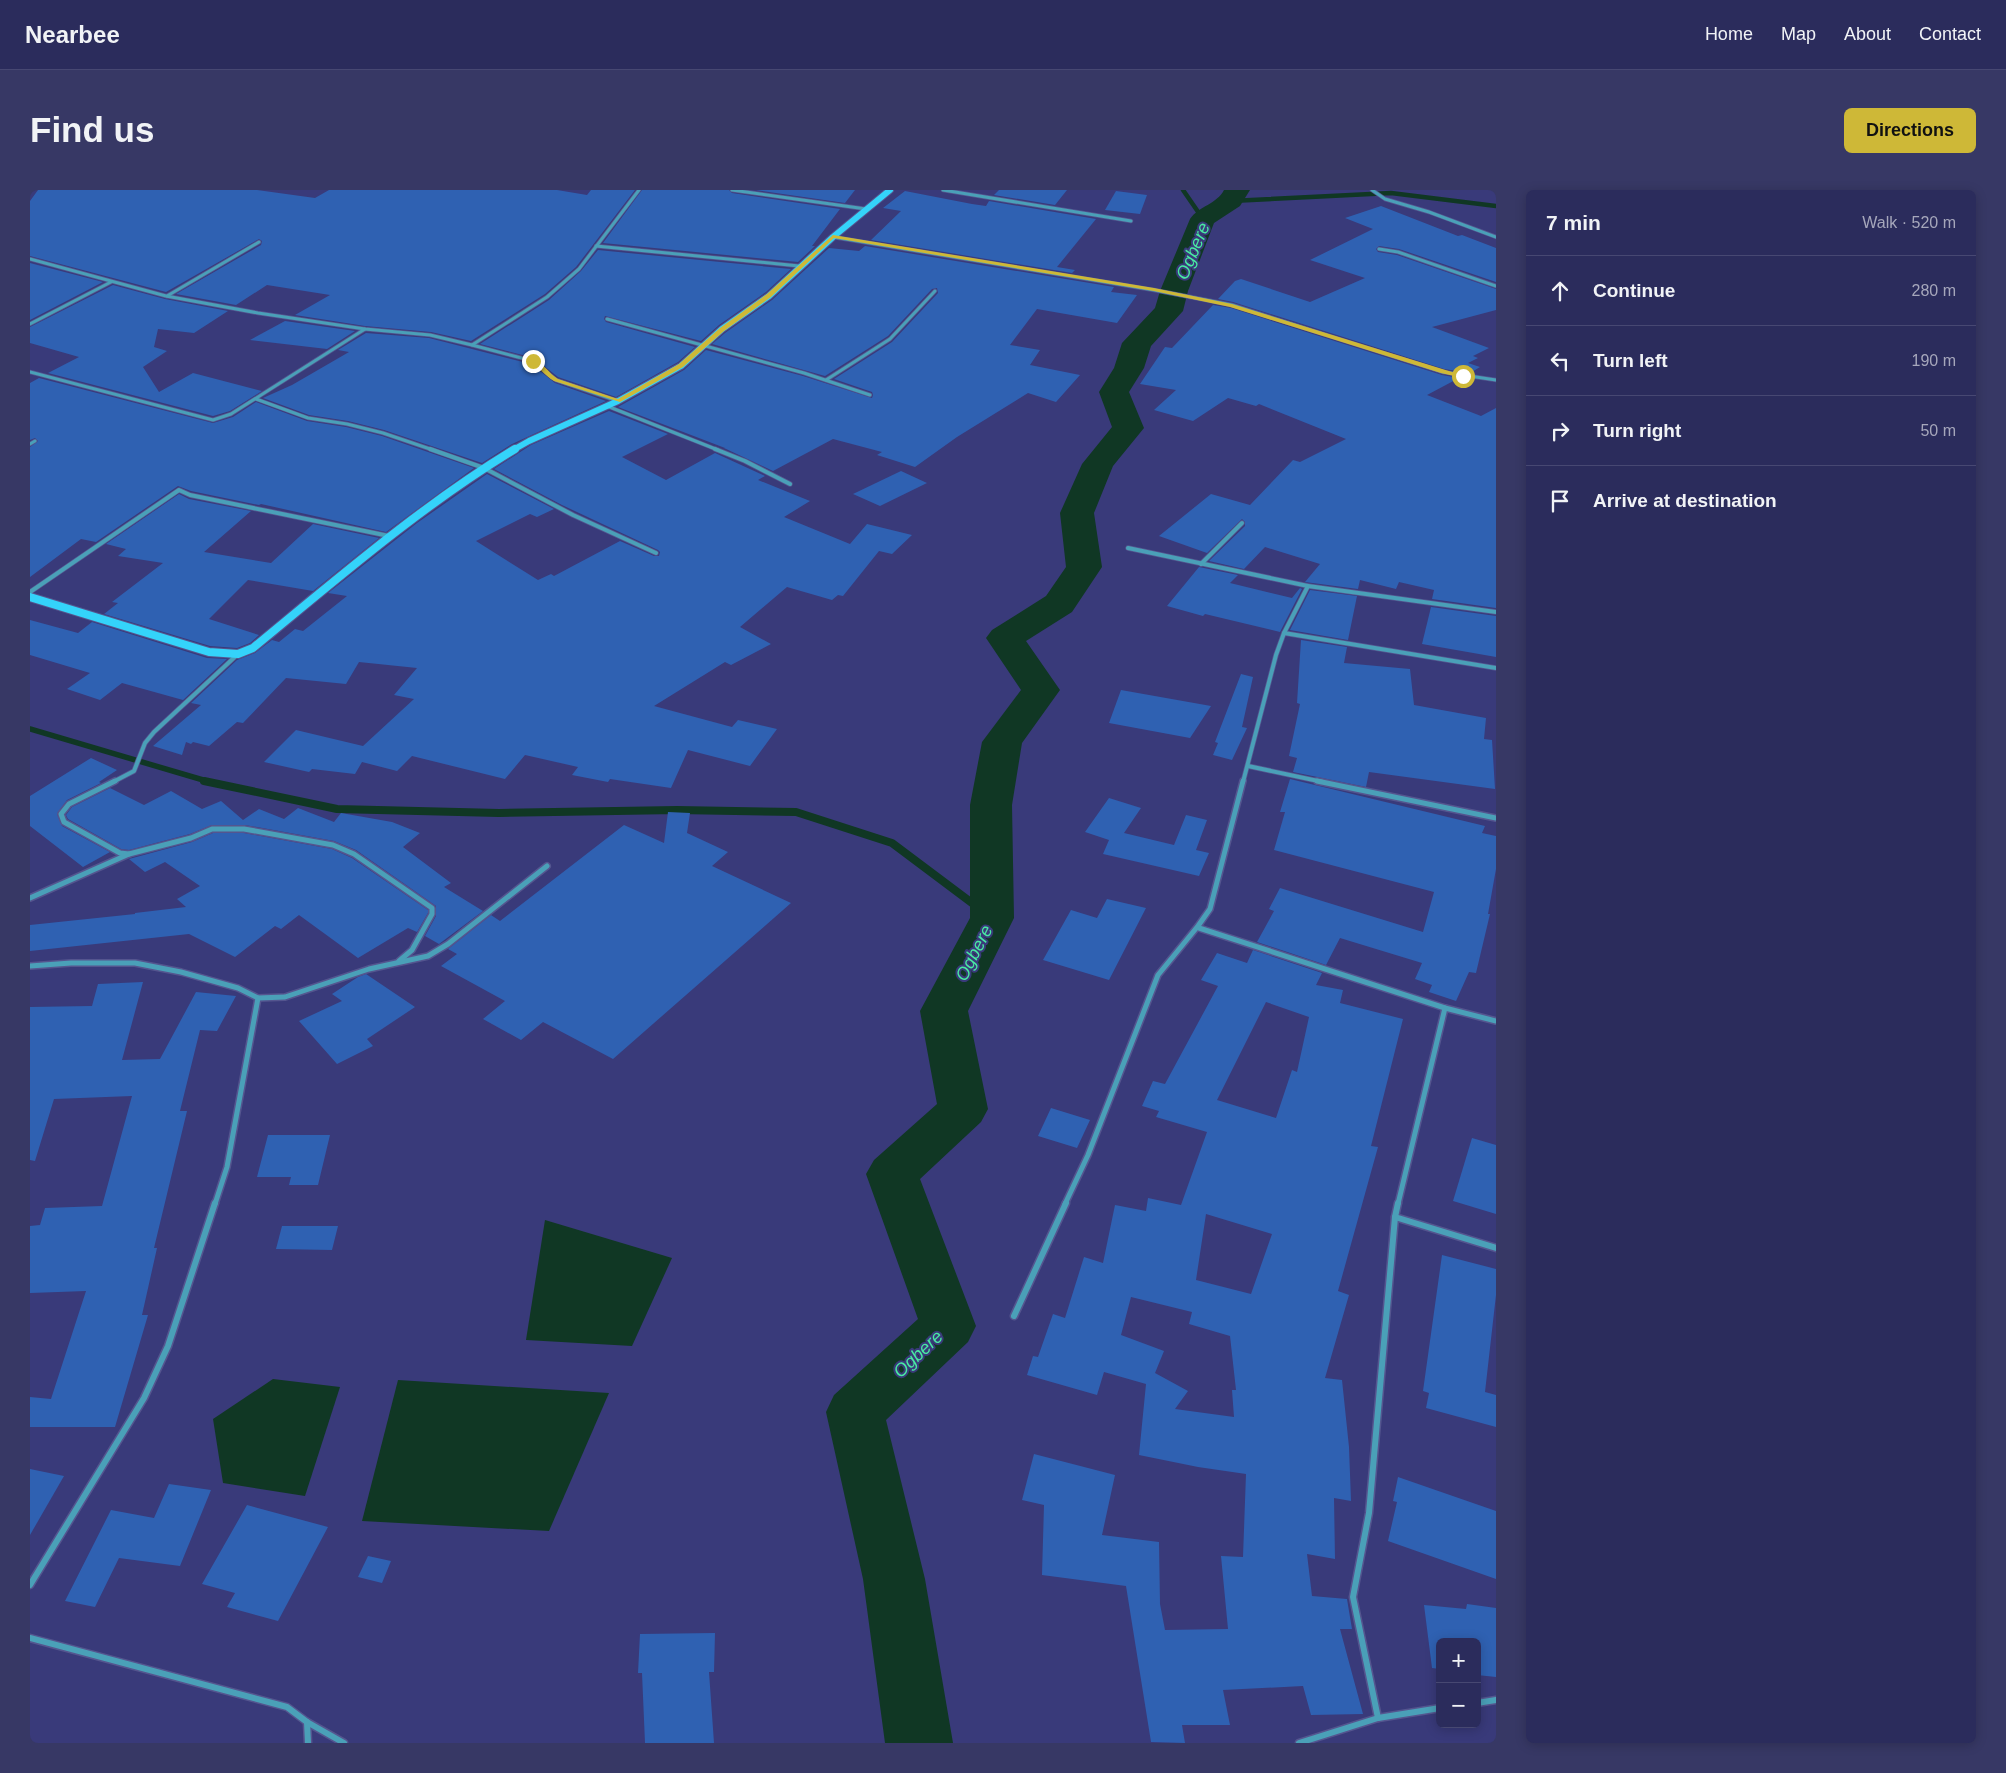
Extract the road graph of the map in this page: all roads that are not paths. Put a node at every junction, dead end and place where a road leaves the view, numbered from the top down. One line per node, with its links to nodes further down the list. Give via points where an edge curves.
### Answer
1 (639, 190): 12 (street)
2 (732, 190): 6 (street)
3 (890, 190): 7 (street)
4 (943, 190): 8 (street)
5 (1372, 190): 10 (street, via 1378,196)
6 (754, 191): 7 (street)
7 (866, 209): 9 (street)
8 (1131, 221)
9 (833, 237): 15 (street); 27 (street, via 1189,296 1256,312 1443,372)
10 (1496, 237)
11 (258, 242): 19 (street)
12 (596, 246): 15 (street); 23 (street, via 579,269 547,297)
13 (1379, 249): 17 (street, via 1398,252)
14 (30, 259): 16 (street)
15 (799, 266): 24 (street, via 769,296)
16 (111, 282): 19 (street); 21 (street)
17 (1496, 286)
18 (935, 291): 26 (street, via 890,339)
19 (166, 296): 22 (street)
20 (607, 319): 24 (street)
21 (30, 324)
22 (365, 329): 23 (street, via 430,335); 29 (street)
23 (472, 345): 30 (street, via 533,361 556,380)
24 (704, 347): 26 (street); 30 (street, via 668,375)
25 (30, 372): 29 (street, via 213,420 231,414)
26 (826, 380): 28 (street)
27 (1496, 380)
28 (870, 395)
29 (256, 399): 34 (street, via 308,418 383,433)
30 (618, 401): 31 (street)
31 (606, 406): 34 (street, via 529,441); 35 (street, via 745,461)
32 (36, 441): 33 (street)
33 (30, 444)
34 (484, 468): 37 (street); 39 (street)
35 (790, 484)
36 (1242, 523): 40 (street)
37 (389, 536): 42 (street, via 190,495 179,490); 46 (street, via 253,648)
38 (1128, 548): 40 (street)
39 (656, 554)
40 (1201, 564): 41 (street)
41 (1308, 586): 44 (street); 45 (street)
42 (30, 592)
43 (30, 597): 46 (street, via 209,652)
44 (1496, 612)
45 (1284, 633): 47 (street); 48 (street)
46 (238, 654): 50 (street, via 145,743 134,771 69,804 61,814 64,822 120,853)
47 (1496, 668)
48 (1248, 766): 49 (street); 53 (street, via 1210,909)
49 (1496, 818)
50 (129, 854): 52 (street); 54 (street, via 191,838 212,829 244,829 333,845 354,854 432,908 432,914 412,950)
51 (547, 866): 54 (street, via 448,944 428,956)
52 (30, 898)
53 (1198, 928): 57 (street); 61 (street, via 1158,975 1088,1155)
54 (398, 962): 56 (street, via 285,997)
55 (30, 966): 56 (street, via 135,963 238,988)
56 (258, 998): 62 (street, via 227,1167 168,1346 144,1398)
57 (1445, 1008): 58 (street); 59 (street)
58 (1496, 1020)
59 (1395, 1217): 60 (street); 67 (street, via 1370,1513 1352,1597)
60 (1496, 1248)
61 (1014, 1316)
62 (30, 1585)
63 (30, 1638): 68 (street, via 287,1707)
64 (1496, 1700): 65 (street)
65 (1481, 1702)
66 (1436, 1709): 67 (street)
67 (1378, 1718): 71 (street)
68 (306, 1722): 69 (street); 70 (street)
69 (308, 1743)
70 (344, 1743)
71 (1299, 1743)

